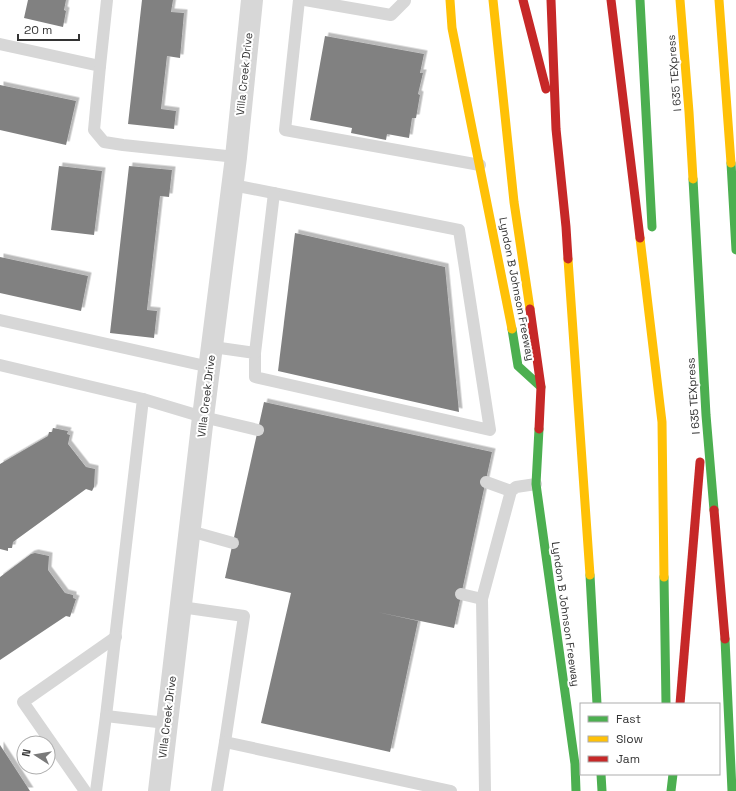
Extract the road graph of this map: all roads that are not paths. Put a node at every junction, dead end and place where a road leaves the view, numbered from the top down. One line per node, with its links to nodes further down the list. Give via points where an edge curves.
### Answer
1 (107, 0): 15 (lane)
2 (252, 0): 18 (street, Villa Creek Drive)
3 (299, 0): 19 (lane, via 285,130)
4 (305, 0): 5 (lane, via 391,15)
5 (405, 0)
6 (450, 0): 19 (main road, Lyndon B Johnson Freeway, via 452,28)
7 (493, 0): 30 (main road, via 514,202)
8 (523, 0): 16 (main road)
9 (551, 0): 16 (main road)
10 (611, 0): 34 (main road)
11 (640, 0): 23 (main road)
12 (680, 0): 32 (main road, I 635 TEXpress)
13 (719, 0): 17 (main road)
14 (0, 44): 15 (lane)
15 (100, 66): 18 (lane, via 94,130 104,142)
16 (556, 129): 45 (main road, via 566,227 589,546)
17 (730, 142): 21 (main road); 24 (main road)
18 (236, 157): 20 (street, Villa Creek Drive)
19 (480, 165): 30 (main road, Lyndon B Johnson Freeway, via 518,366)
20 (233, 185): 22 (lane); 28 (street, Villa Creek Drive)
21 (736, 188)
22 (274, 193): 27 (lane); 27 (lane, via 459,230 490,430 255,377)
23 (652, 239)
24 (736, 250)
25 (655, 286): 34 (main road)
26 (0, 320): 28 (lane)
27 (255, 353): 28 (lane)
28 (211, 357): 33 (street, Villa Creek Drive)
29 (0, 365): 31 (lane)
30 (541, 387): 37 (main road, Lyndon B Johnson Freeway)
31 (143, 400): 33 (lane); 44 (lane)
32 (706, 415): 47 (main road); 62 (main road, I 635 TEXpress, via 725,629)
33 (203, 417): 35 (lane); 39 (street, Villa Creek Drive)
34 (662, 422): 46 (main road)
35 (258, 430)
36 (486, 482): 38 (lane)
37 (536, 484): 38 (lane, via 516,487); 59 (main road, Lyndon B Johnson Freeway)
38 (510, 491): 42 (lane)
39 (190, 531): 40 (lane); 43 (street, Villa Creek Drive)
40 (233, 542)
41 (461, 594): 42 (lane)
42 (482, 599): 58 (lane)
43 (181, 607): 49 (street, Villa Creek Drive); 50 (lane, via 244,616)
44 (116, 637): 48 (lane); 53 (lane, via 23,702)
45 (597, 703)
46 (666, 703)
47 (680, 703)
48 (106, 716): 49 (lane); 54 (lane)
49 (166, 723): 55 (street, Villa Creek Drive)
50 (225, 742): 56 (lane); 57 (lane)
51 (601, 775): 60 (main road)
52 (672, 775): 61 (main road, bridge)
53 (85, 791)
54 (96, 791)
55 (159, 791)
56 (217, 791)
57 (452, 791)
58 (485, 791)
59 (576, 791)
60 (602, 791)
61 (672, 791)
62 (732, 791)

